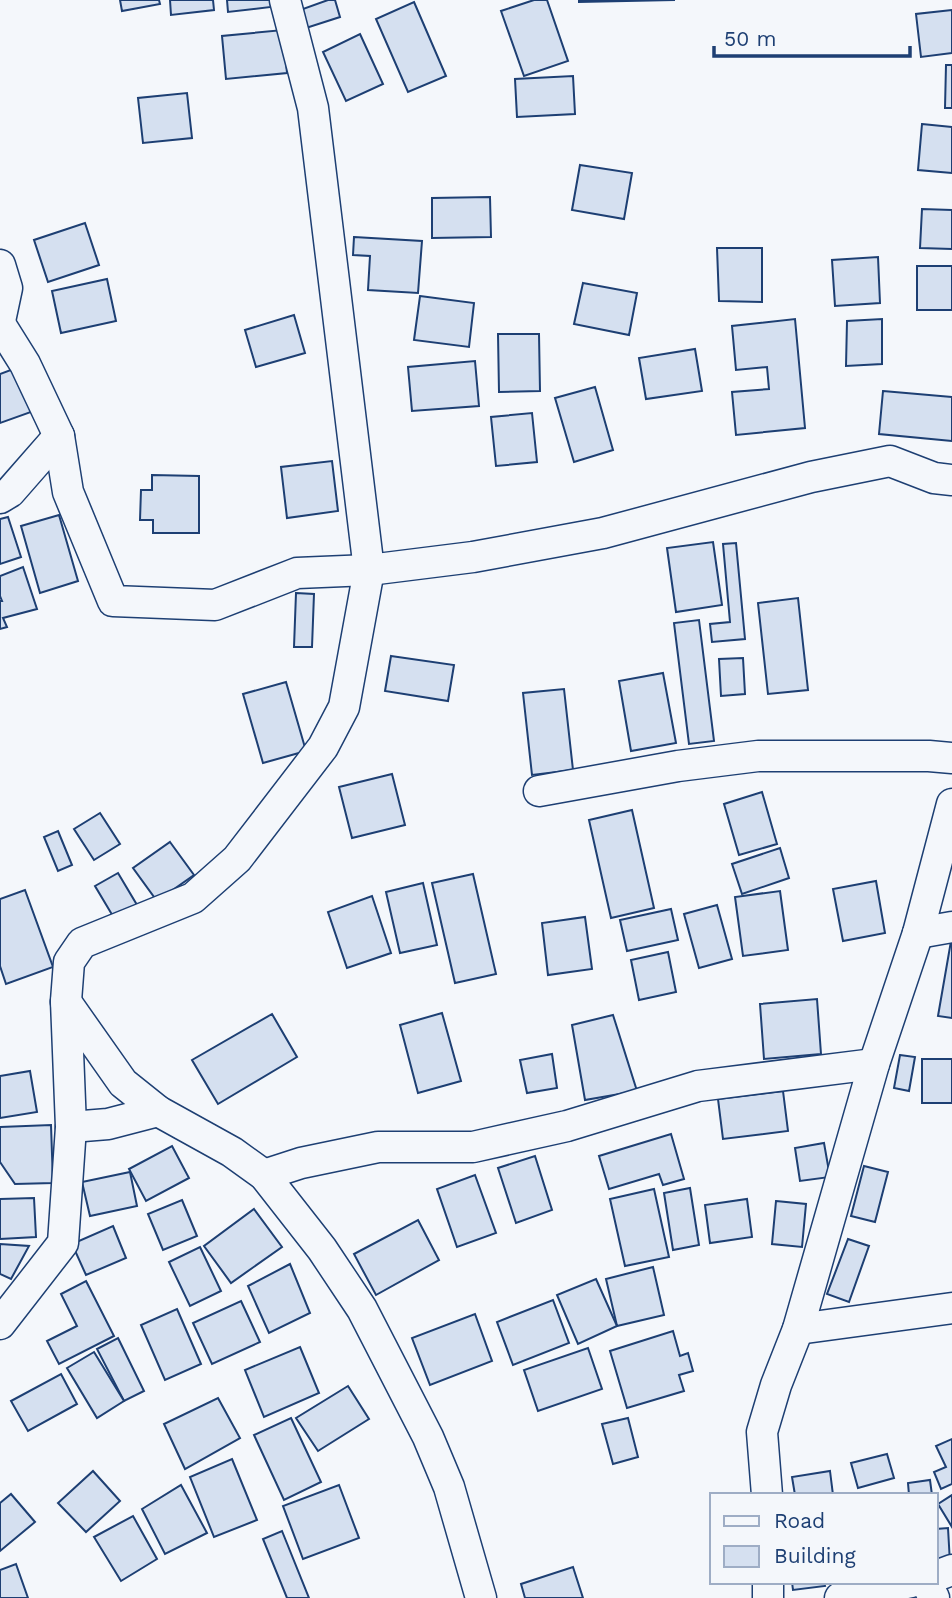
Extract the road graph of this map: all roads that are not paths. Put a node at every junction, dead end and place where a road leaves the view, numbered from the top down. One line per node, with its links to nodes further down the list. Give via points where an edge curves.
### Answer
1 (285, 0): 7 (street, via 313,108)
2 (0, 265): 3 (street, via 7,288)
3 (0, 322): 4 (street)
4 (59, 436): 6 (street); 7 (street, via 68,492 113,601 215,605 297,573)
5 (952, 480): 7 (street, via 890,461 811,477 603,533)
6 (0, 498)
7 (369, 570): 13 (street, via 344,707 323,747 237,859 193,898 82,943 69,962)
8 (952, 758): 9 (street, via 758,756)
9 (540, 790)
10 (952, 804): 12 (street)
11 (952, 927): 12 (street)
12 (918, 933): 14 (street)
13 (66, 1001): 15 (street, via 123,1083); 16 (street)
14 (874, 1063): 17 (street, via 698,1086 567,1126 473,1147 378,1147); 20 (street)
15 (158, 1111): 16 (street, via 108,1124); 17 (street)
16 (71, 1127): 19 (street, via 63,1244)
17 (264, 1175): 23 (street, via 362,1309 398,1378 449,1487)
18 (952, 1308): 20 (street)
19 (0, 1324)
20 (798, 1329): 21 (street, via 762,1432)
21 (767, 1493)
22 (902, 1584): 24 (street)
23 (481, 1598)
24 (840, 1598)

